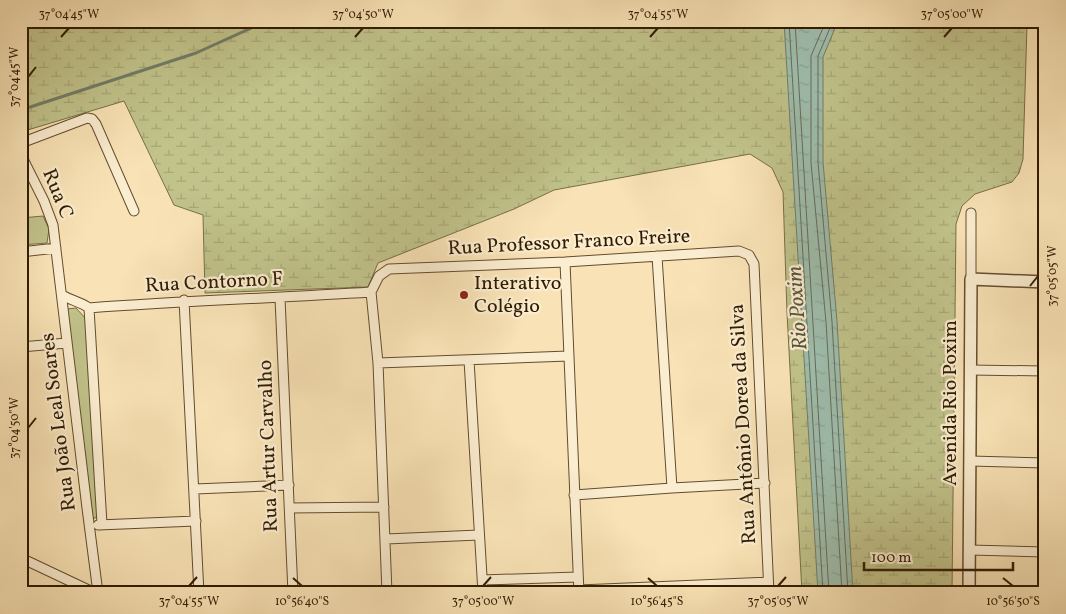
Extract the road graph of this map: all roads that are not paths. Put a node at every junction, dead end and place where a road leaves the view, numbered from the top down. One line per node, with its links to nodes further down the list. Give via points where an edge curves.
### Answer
1 (21, 143): 3 (street, via 87,118 92,119)
2 (21, 155): 5 (street, Rua C, via 50,213)
3 (134, 211)
4 (971, 213): 10 (street, Avenida Rio Poxim)
5 (56, 248): 6 (street); 13 (street, Rua João Leal Soares)
6 (21, 252)
7 (749, 255): 8 (street, Rua Professor Franco Freire, via 739,250); 26 (street, Rua Antônio Dorea da Silva, via 754,264)
8 (658, 256): 9 (street, Rua Professor Franco Freire); 28 (street)
9 (565, 262): 12 (street, Rua Professor Franco Freire, via 389,269 379,276); 19 (street)
10 (970, 279): 11 (street); 22 (street, Avenida Rio Poxim)
11 (1045, 282)
12 (371, 292): 14 (street, Rua Contorno F); 21 (street)
13 (62, 295): 16 (street, Rua Contorno F); 17 (street, Rua João Leal Soares)
14 (280, 298): 15 (street, Rua Contorno F); 27 (street, Rua Artur Carvalho)
15 (184, 300): 16 (street, Rua Contorno F); 29 (street)
16 (89, 308): 34 (street, Rua João Leal Soares)
17 (67, 343): 18 (street); 35 (street, Rua João Leal Soares)
18 (21, 347)
19 (568, 356): 20 (street); 30 (street)
20 (469, 360): 21 (street); 36 (street)
21 (378, 363): 31 (street)
22 (970, 370): 23 (street); 24 (street, Avenida Rio Poxim)
23 (1045, 371)
24 (970, 461): 25 (street); 38 (street, Avenida Rio Poxim)
25 (1045, 463)
26 (764, 483): 28 (street); 43 (street, Rua Antônio Dorea da Silva)
27 (289, 485): 29 (street); 32 (street, Rua Artur Carvalho)
28 (672, 488): 30 (street)
29 (195, 489): 33 (street)
30 (574, 495): 41 (street)
31 (384, 507): 32 (street); 37 (street)
32 (290, 508): 47 (street, Rua Artur Carvalho)
33 (196, 521): 34 (street); 46 (street)
34 (102, 524): 35 (street)
35 (90, 526): 45 (street, Rua João Leal Soares)
36 (479, 535): 37 (street); 42 (street)
37 (386, 539): 48 (street)
38 (970, 550): 39 (street); 51 (street, Avenida Rio Poxim)
39 (1045, 552)
40 (21, 558): 45 (street)
41 (578, 577): 42 (street); 44 (street)
42 (482, 580): 49 (street)
43 (768, 582): 44 (street); 50 (street, Rua Antônio Dorea da Silva)
44 (579, 591)
45 (97, 593)
46 (199, 593)
47 (293, 593)
48 (387, 593)
49 (483, 593)
50 (769, 593)
51 (970, 593)

